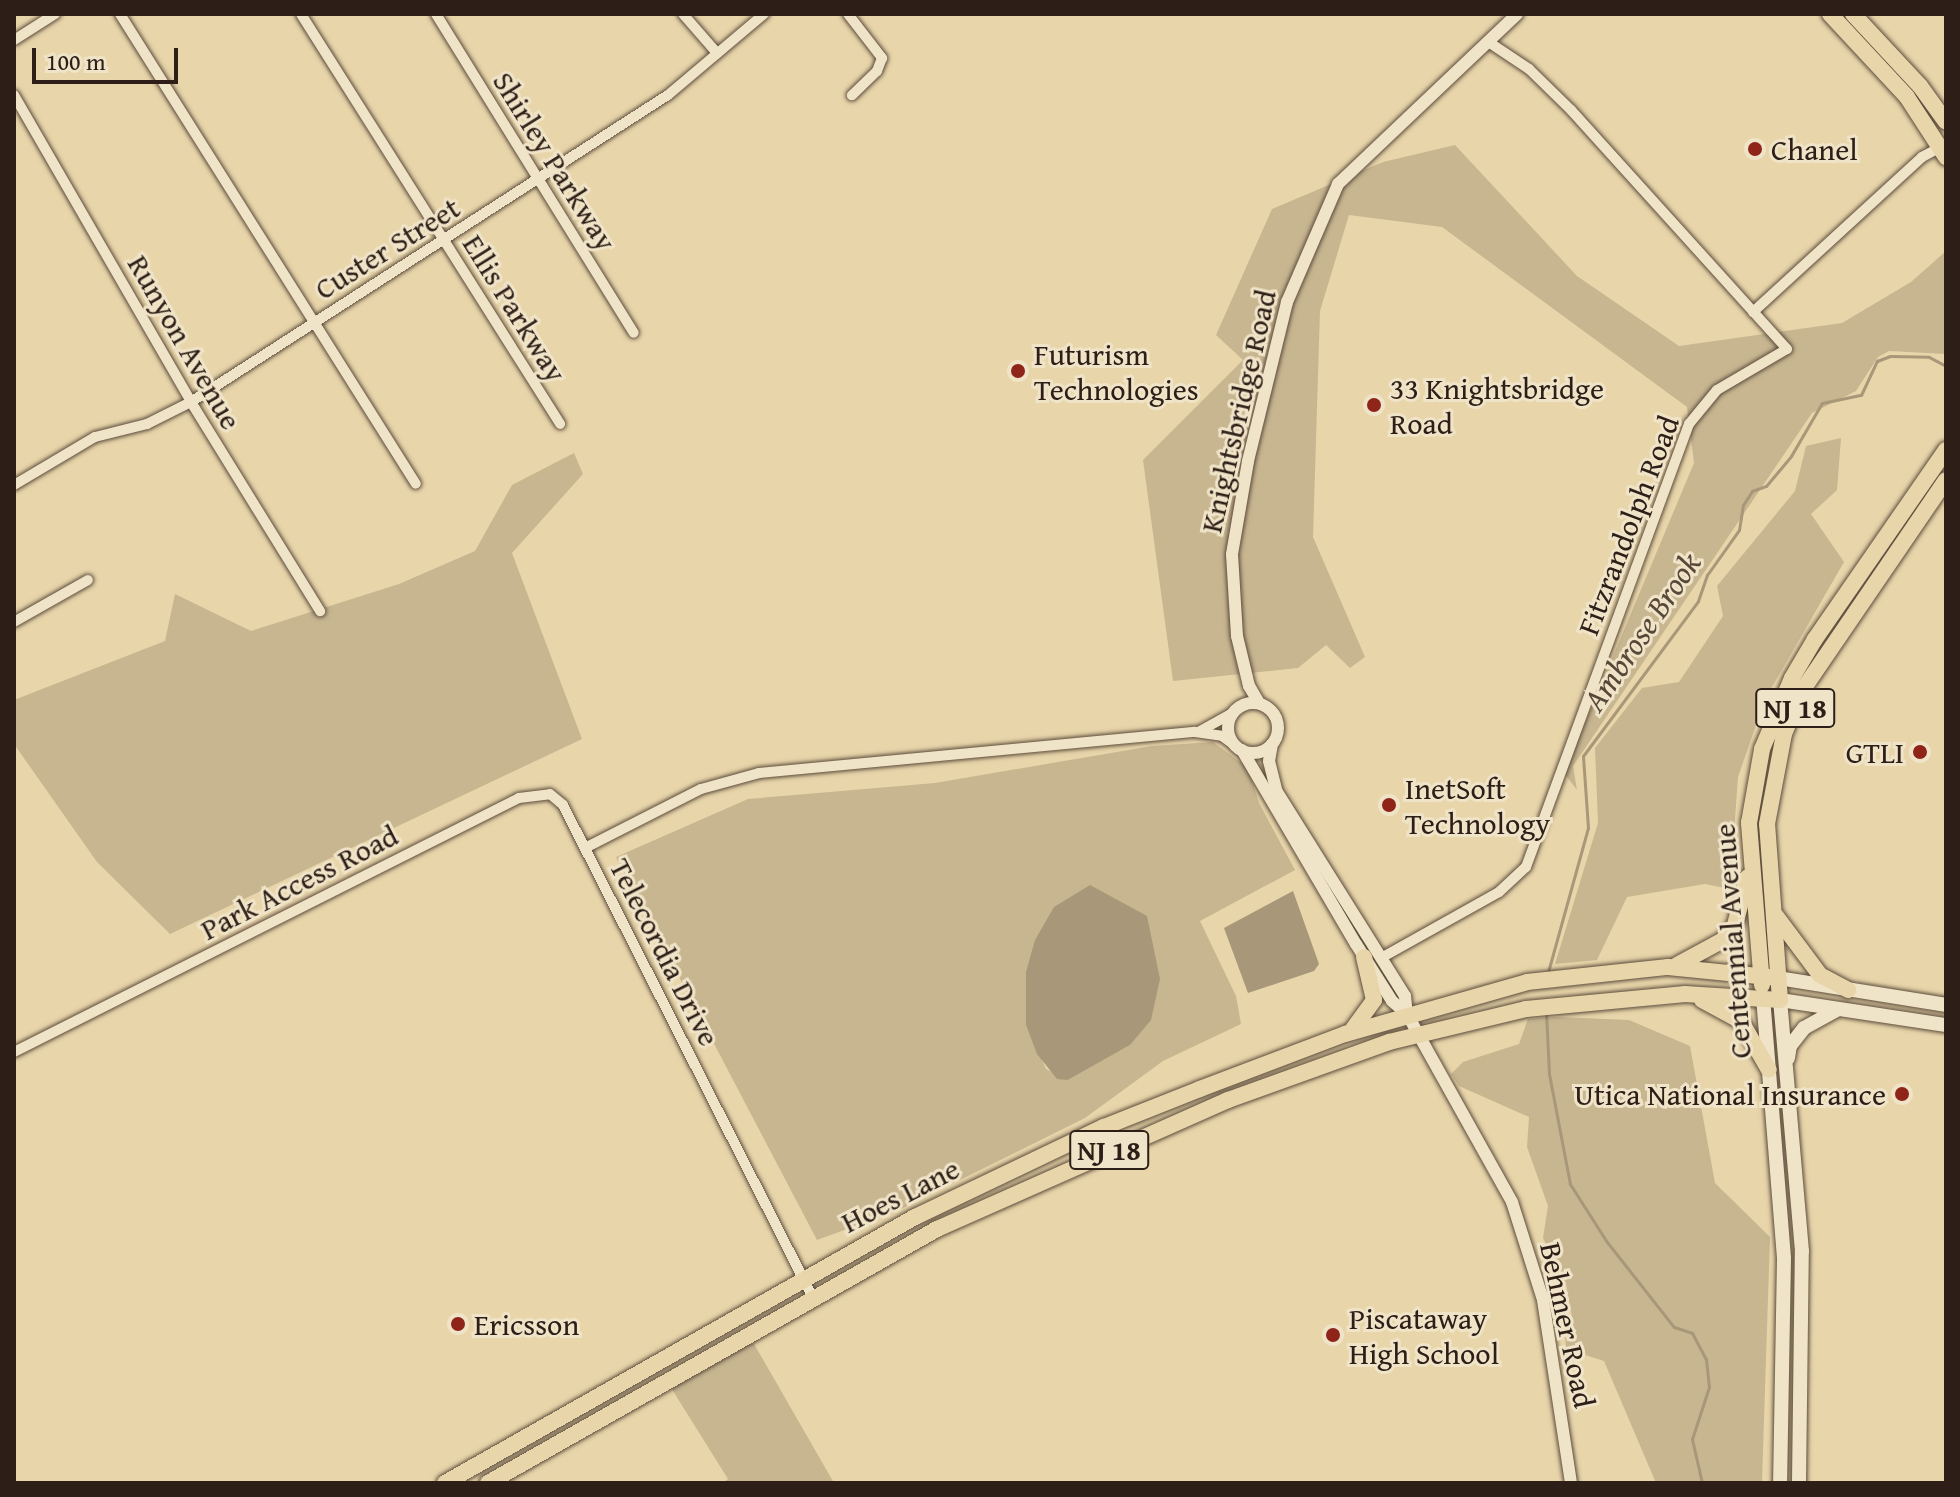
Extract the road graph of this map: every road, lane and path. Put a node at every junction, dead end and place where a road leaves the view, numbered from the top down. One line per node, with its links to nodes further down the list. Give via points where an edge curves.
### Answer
1 (55, 14): 11 (street)
2 (120, 14): 23 (street)
3 (301, 14): 21 (street, Ellis Parkway)
4 (436, 14): 20 (street, Shirley Parkway)
5 (683, 14): 13 (street)
6 (764, 14): 13 (street, Custer Street)
7 (848, 14): 15 (street, via 882,58 877,71)
8 (1517, 14): 12 (street, Knightsbridge Road)
9 (1830, 14): 19 (highway, via 1907,97)
10 (1853, 14): 14 (highway)
11 (14, 40)
12 (1487, 41): 22 (street, via 1529,69 1571,110); 34 (street, Knightsbridge Road, via 1353,167 1319,222 1274,345 1236,518 1233,597)
13 (717, 53): 20 (street, Custer Street, via 668,95)
14 (1926, 92): 17 (highway); 18 (highway)
15 (852, 95)
16 (16, 102): 25 (street, Runyon Avenue)
17 (1946, 111)
18 (1946, 122)
19 (1944, 152): 22 (street, via 1922,157)
20 (540, 181): 21 (street, Custer Street); 24 (street, Shirley Parkway)
21 (444, 239): 23 (street, Custer Street); 26 (street, Ellis Parkway)
22 (1753, 312): 43 (street, Fitzrandolph Road, via 1787,349 1717,390 1689,424 1526,867 1499,892)
23 (314, 322): 25 (street, Custer Street); 30 (street)
24 (634, 333)
25 (191, 402): 29 (street, Custer Street, via 147,424 95,437); 32 (street, Runyon Avenue)
26 (560, 424)
27 (1946, 450): 41 (highway, Centennial Avenue / NJ 18, via 1815,639 1774,715 1754,785)
28 (1946, 480): 42 (highway, Centennial Avenue / NJ 18, via 1802,691 1784,734 1767,824)
29 (15, 481)
30 (416, 484)
31 (88, 580): 33 (street)
32 (320, 611)
33 (14, 622)
34 (1242, 666): 35 (street, Knightsbridge Road); 36 (street, Knightsbridge Road)
35 (1259, 703): 36 (street); 38 (street, via 1276,717)
36 (1235, 711): 37 (street, Telecordia Drive); 39 (street, via 1228,733)
37 (1195, 732): 39 (street, Telecordia Drive, via 1222,736); 40 (street, Telecordia Drive, via 743,776 701,789)
38 (1272, 744): 39 (street, via 1258,752); 43 (street, via 1269,761 1277,792)
39 (1239, 748): 43 (street)
40 (585, 848): 56 (street, Park Access Road, via 563,805 550,794 519,798); 58 (street, Telecordia Drive)
41 (1751, 861): 44 (highway, NJ 18, via 1731,930 1708,952); 45 (highway, Centennial Avenue)
42 (1771, 904): 46 (highway, Centennial Avenue / NJ 18); 47 (highway, via 1785,934 1820,975)
43 (1372, 957): 52 (street, via 1405,996); 54 (highway, via 1374,1000 1363,1020)
44 (1668, 967): 45 (highway); 52 (highway, NJ 18, via 1527,982)
45 (1761, 976): 46 (highway); 49 (highway, Centennial Avenue)
46 (1778, 978): 47 (main road); 49 (highway, Centennial Avenue / NJ 18)
47 (1848, 990): 50 (main road)
48 (1685, 994): 49 (highway, NJ 18); 55 (highway, NJ 18, via 1526,1009); 57 (highway, via 1720,1006 1741,1021)
49 (1772, 999): 51 (main road); 57 (main road, Centennial Avenue)
50 (1946, 1005)
51 (1839, 1009): 53 (main road); 57 (main road, via 1804,1028)
52 (1407, 1014): 54 (highway, Hoes Lane / NJ 18); 55 (street, Behmer Road)
53 (1946, 1025)
54 (1345, 1034): 58 (highway, Hoes Lane / NJ 18, via 1104,1127)
55 (1418, 1034): 59 (highway, Hoes Lane / NJ 18, via 1179,1119 1005,1196); 62 (street, Behmer Road, via 1516,1214 1548,1326)
56 (14, 1052)
57 (1778, 1070): 63 (main road, Centennial Avenue, via 1786,1325); 64 (main road, Centennial Avenue, via 1802,1251)
58 (803, 1277): 59 (street, Telecordia Drive); 60 (highway, Hoes Lane / NJ 18)
59 (812, 1296): 61 (highway, Hoes Lane / NJ 18)
60 (445, 1483)
61 (488, 1483)
62 (1571, 1483)
63 (1780, 1483)
64 (1799, 1483)

